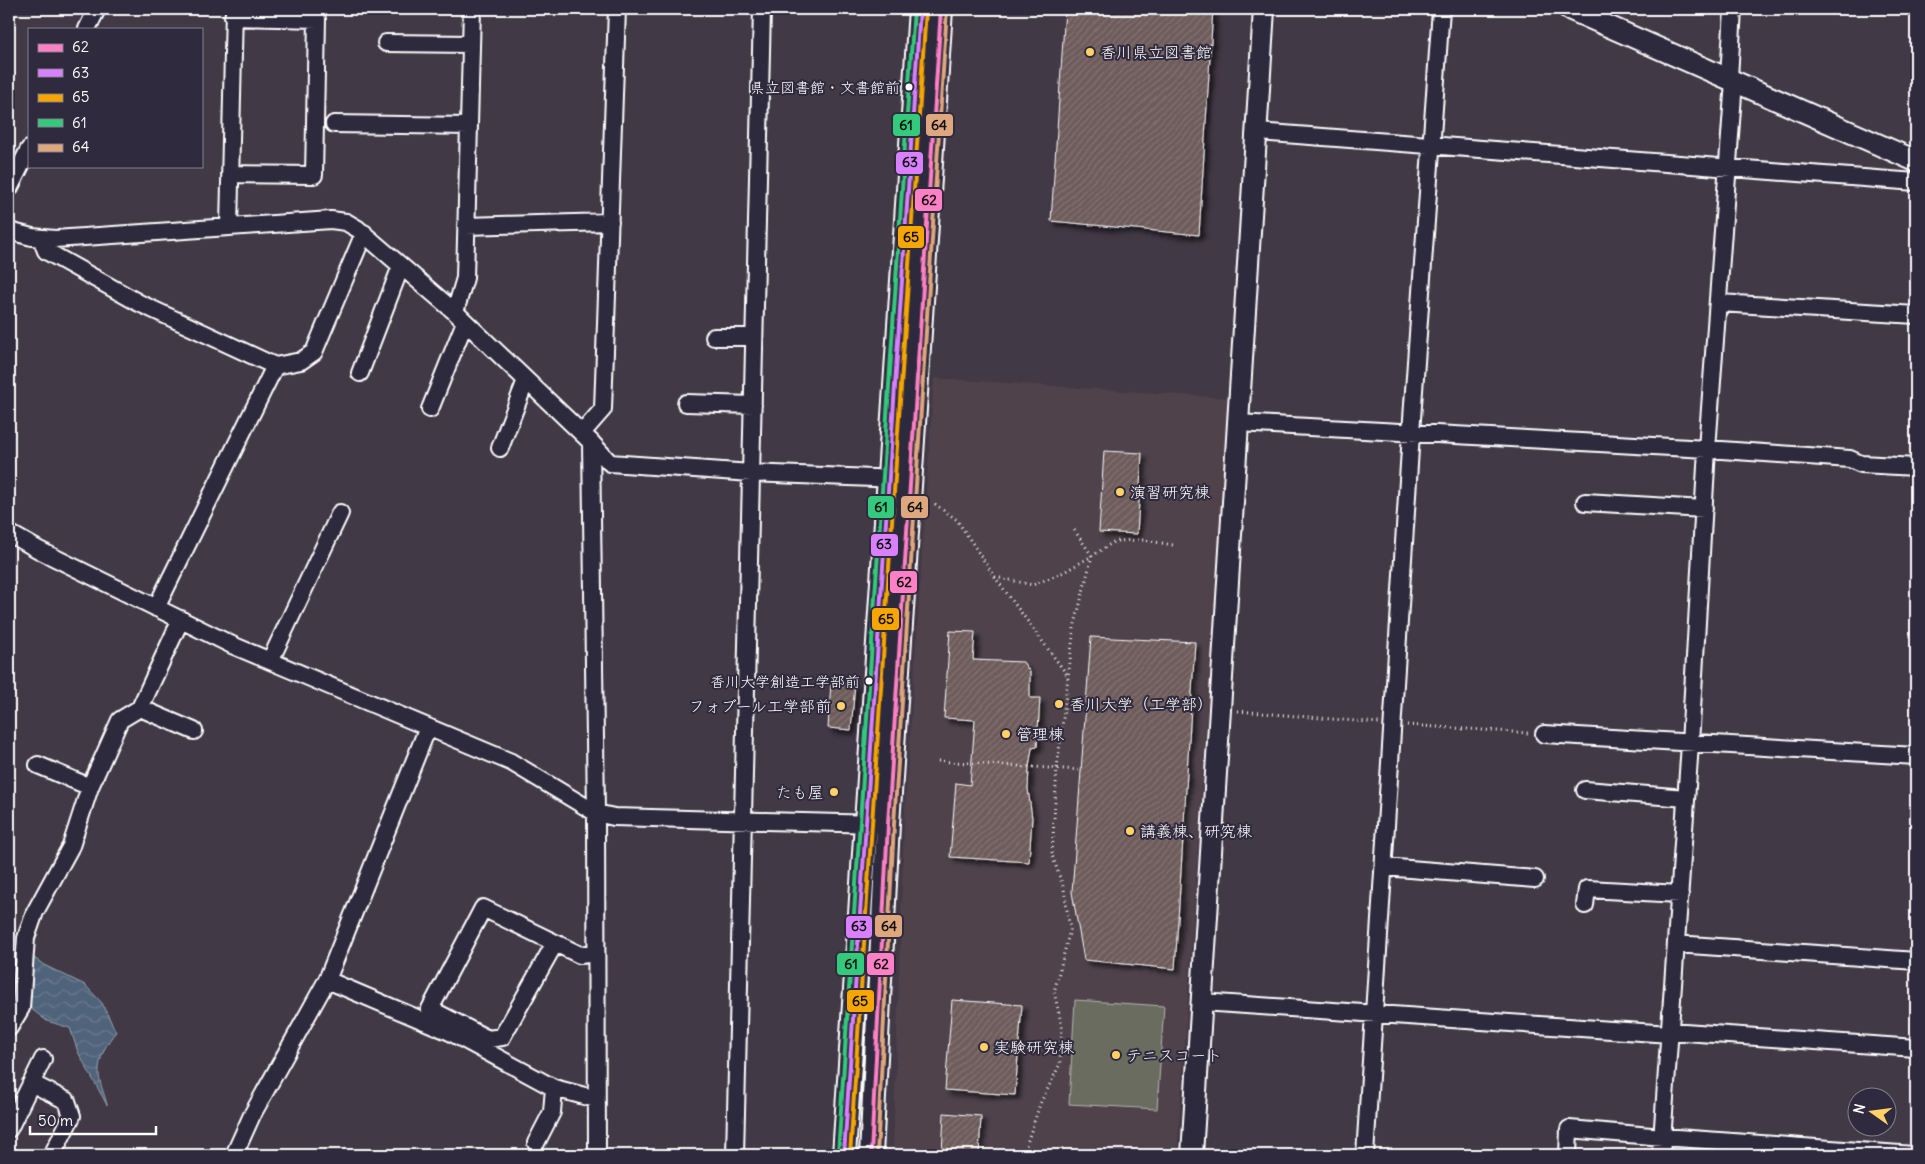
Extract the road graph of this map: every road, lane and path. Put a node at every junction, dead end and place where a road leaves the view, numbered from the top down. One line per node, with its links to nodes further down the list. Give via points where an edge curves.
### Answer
1 (97, 9): 12 (street)
2 (472, 9): 14 (street)
3 (617, 9): 26 (street)
4 (762, 9): 37 (street)
5 (920, 9): 51 (main road)
6 (941, 9): 52 (main road)
7 (1264, 9): 18 (street)
8 (1442, 9): 19 (street)
9 (1569, 9): 15 (street)
10 (1733, 9): 15 (street)
11 (234, 13): 23 (street); 23 (street, via 318,19 314,175)
12 (88, 28)
13 (386, 43): 14 (street)
14 (471, 44): 17 (street)
15 (1732, 80): 21 (street); 22 (street)
16 (334, 124): 17 (street)
17 (469, 126): 27 (street)
18 (1257, 132): 19 (street); 44 (street)
19 (1432, 144): 22 (street); 45 (street)
20 (28, 150): 25 (street)
21 (1916, 161)
22 (1728, 168): 24 (street); 33 (street)
23 (230, 174): 28 (street)
24 (1916, 182)
25 (9, 190)
26 (610, 222): 27 (street); 46 (street, via 603,410)
27 (466, 226): 35 (street)
28 (229, 227): 30 (street, via 331,220 346,222); 31 (street)
29 (9, 231): 31 (street)
30 (364, 233): 32 (street); 38 (street, via 314,352 300,361)
31 (41, 238): 38 (street, via 46,251 139,303)
32 (401, 266): 35 (street); 39 (street)
33 (1719, 303): 34 (street); 48 (street)
34 (1916, 315)
35 (460, 317): 40 (street); 43 (street)
36 (714, 337): 37 (street)
37 (754, 337): 42 (street)
38 (275, 366): 62 (street)
39 (360, 373)
40 (526, 380): 46 (street); 47 (street)
41 (686, 403): 42 (street)
42 (753, 405): 50 (street)
43 (430, 409)
44 (1238, 423): 45 (street); 92 (street)
45 (1411, 433): 48 (street); 83 (street)
46 (586, 437): 50 (street, via 610,463); 79 (street)
47 (500, 448)
48 (1707, 449): 49 (street); 55 (street)
49 (1916, 467)
50 (751, 473): 51 (street); 80 (street)
51 (888, 479): 52 (street); 81 (main road)
52 (910, 479): 82 (main road)
53 (1585, 502): 55 (street)
54 (935, 504): 61 (path, via 957,520)
55 (1704, 509): 70 (street)
56 (340, 513): 64 (street)
57 (1073, 528): 60 (path)
58 (9, 534): 62 (street)
59 (1173, 545): 60 (path, via 1144,540 1115,541)
60 (1092, 556): 61 (path, via 1033,585); 65 (path, via 1074,628)
61 (994, 576): 65 (path)
62 (156, 608): 63 (street)
63 (180, 620): 64 (street); 66 (street)
64 (270, 661): 67 (street)
65 (1068, 676): 74 (path)
66 (140, 708): 68 (street); 76 (street, via 120,720)
67 (428, 727): 79 (street, via 511,762); 91 (street)
68 (194, 731)
69 (1544, 734): 70 (street)
70 (1690, 744): 71 (street); 78 (street)
71 (1916, 756)
72 (938, 761): 74 (path)
73 (38, 765): 76 (street)
74 (1057, 768): 75 (path); 111 (path, via 1052,855 1064,889 1070,930 1054,992 1062,1027 1060,1064 1040,1104)
75 (1080, 770)
76 (90, 788): 94 (street, via 71,846 35,912 26,938 21,1008)
77 (1585, 790): 78 (street)
78 (1686, 798): 85 (street)
79 (596, 813): 80 (street, via 614,817); 89 (street)
80 (743, 821): 81 (street); 108 (street)
81 (865, 824): 82 (street); 109 (main road)
82 (888, 824): 110 (main road)
83 (1384, 867): 84 (street); 93 (street)
84 (1535, 879)
85 (1680, 894): 86 (street, via 1587,888); 88 (street)
86 (1585, 906)
87 (555, 943): 87 (street, via 483,908 430,1009 488,1039 502,1037); 89 (street, via 580,955)
88 (1676, 944): 90 (street); 95 (street)
89 (596, 953): 100 (street)
90 (1916, 961)
91 (327, 980): 99 (street, via 450,1032); 106 (street, via 252,1115)
92 (1202, 1002): 93 (street); 112 (street)
93 (1374, 1015): 95 (street); 113 (street)
94 (9, 1028)
95 (1670, 1032): 96 (street); 102 (street)
96 (1916, 1048)
97 (43, 1059): 98 (street)
98 (31, 1083): 101 (street); 105 (street, via 67,1101 72,1116)
99 (554, 1088): 100 (street); 103 (street, via 552,1112)
100 (596, 1099): 107 (street)
101 (9, 1129)
102 (1663, 1138): 104 (street); 114 (street, via 1569,1129); 115 (street)
103 (536, 1143)
104 (1853, 1153): 116 (street)
105 (52, 1155)
106 (234, 1155)
107 (598, 1155)
108 (735, 1155)
109 (844, 1155)
110 (870, 1155)
111 (1024, 1155)
112 (1192, 1155)
113 (1365, 1155)
114 (1568, 1155)
115 (1662, 1155)
116 (1914, 1155)

